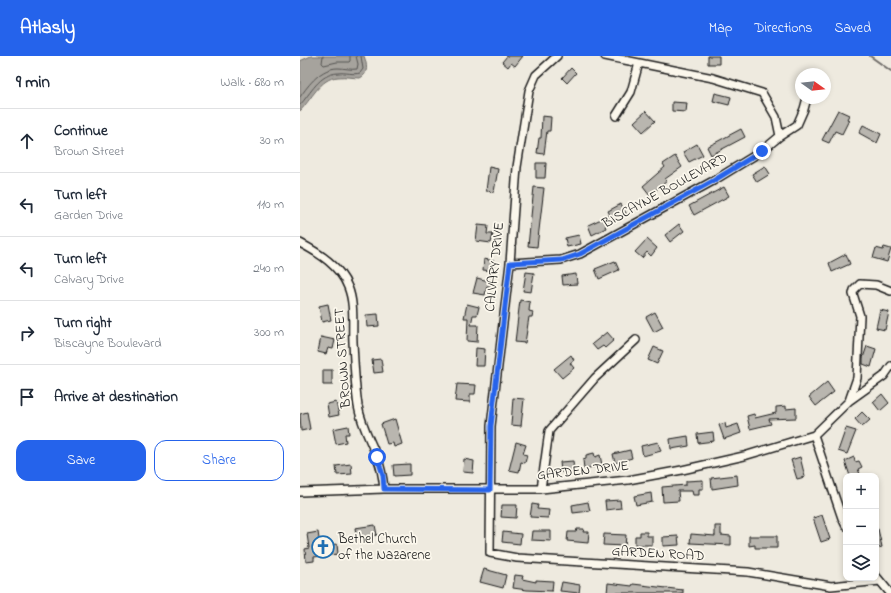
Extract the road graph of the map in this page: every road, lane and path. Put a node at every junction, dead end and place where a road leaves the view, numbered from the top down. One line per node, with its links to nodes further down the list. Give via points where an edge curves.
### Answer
1 (606, 56): 3 (street)
2 (556, 57): 8 (street, CALVARY DRIVE, via 536,75 529,91 517,167)
3 (639, 63): 5 (street, via 631,92); 6 (street, via 713,78 762,93 776,117)
4 (805, 104): 6 (street, BISCAYNE BOULEVARD, via 797,125)
5 (616, 116)
6 (780, 136): 8 (street, BISCAYNE BOULEVARD, via 762,151 713,181 580,254 562,260)
7 (300, 243): 14 (street, BROWN STREET, via 332,263 348,287 352,300 358,406 363,426 383,475)
8 (510, 263): 16 (street, CALVARY DRIVE, via 491,426)
9 (891, 291): 12 (street, GARDEN DRIVE, via 876,285 860,284 854,290 860,316 857,378)
10 (636, 340): 15 (street, via 595,378 549,432)
11 (891, 366): 12 (street, GARDEN DRIVE, via 884,376)
12 (849, 401): 13 (street, GARDEN DRIVE)
13 (814, 435): 15 (street, GARDEN DRIVE, via 751,455 682,470 628,480); 18 (street)
14 (384, 489): 16 (street, GARDEN DRIVE); 17 (street, GARDEN DRIVE)
15 (541, 489): 16 (street, GARDEN DRIVE)
16 (490, 490): 20 (street, GARDEN ROAD, via 490,554 517,558 748,572 831,586)
17 (300, 492)
18 (843, 520)
19 (879, 579): 21 (street)
20 (860, 581)
21 (890, 593)

